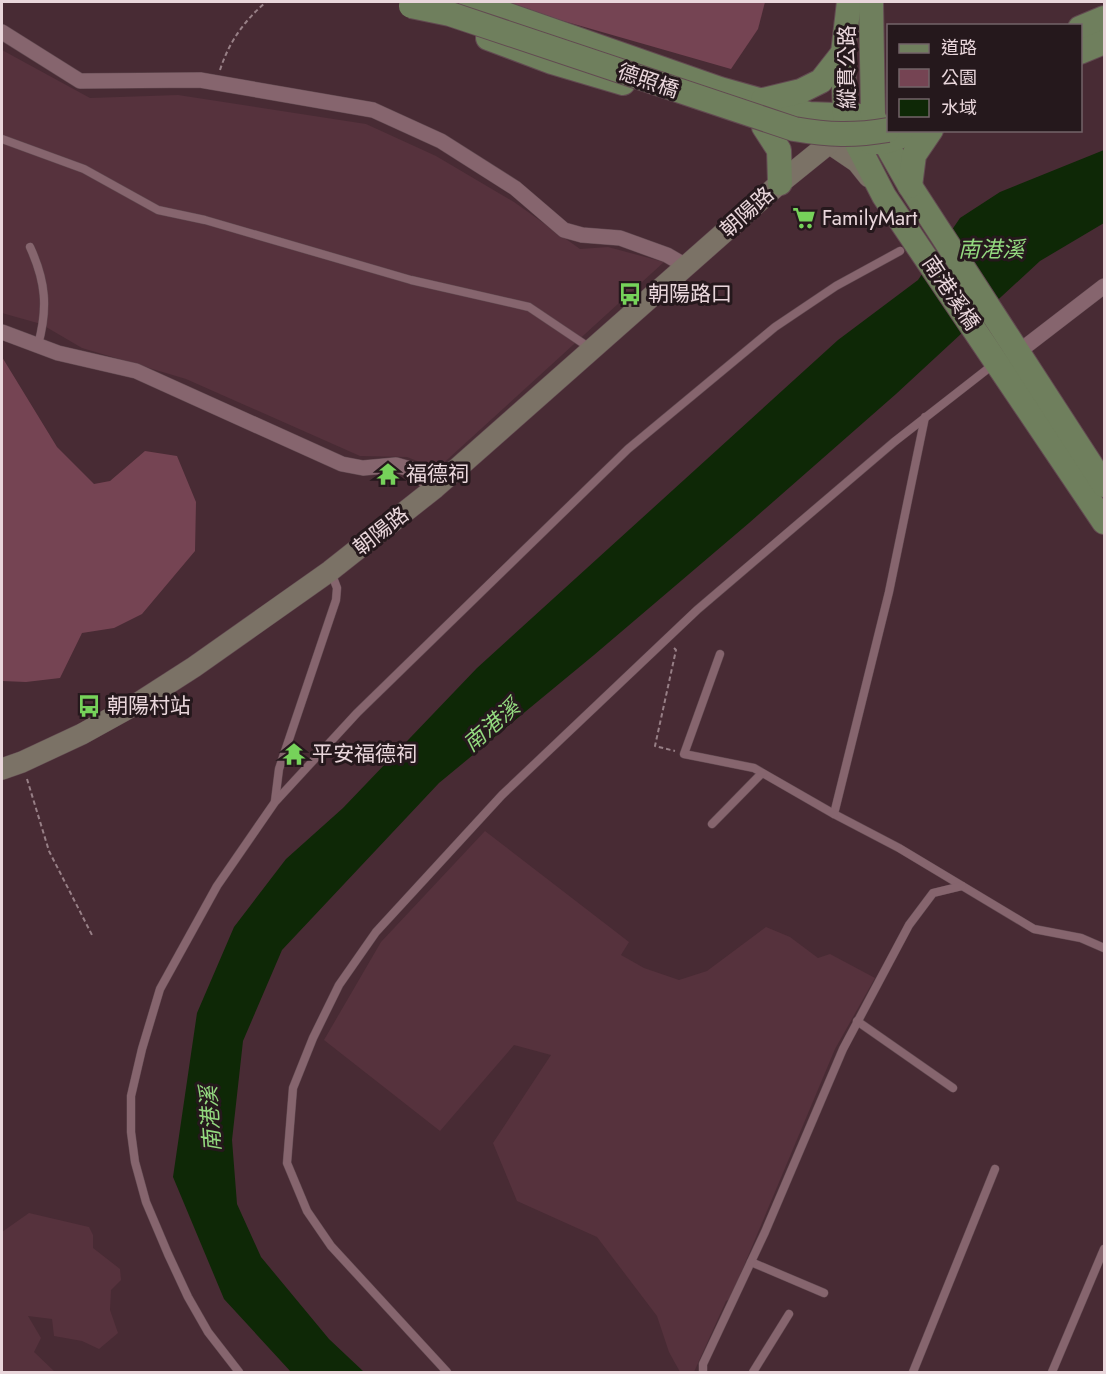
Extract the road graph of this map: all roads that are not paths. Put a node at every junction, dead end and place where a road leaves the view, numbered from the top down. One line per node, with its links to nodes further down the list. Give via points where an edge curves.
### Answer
1 (440, 2): 19 (main road, 德照橋, via 801,122 830,126)
2 (471, 2): 18 (main road)
3 (849, 2): 14 (main road, 縱貫公路)
4 (871, 2): 9 (main road, 縱貫公路)
5 (405, 4): 19 (main road, 德照橋, bridge, via 450,14 794,129 861,135); 20 (main road, via 552,62 708,106)
6 (1104, 18): 7 (main road)
7 (1082, 27)
8 (2, 32): 31 (street, via 80,81 200,80 373,111 441,141 515,188 564,230 620,238)
9 (871, 33): 16 (main road); 19 (main road, 縱貫公路)
10 (1104, 34): 12 (main road)
11 (1104, 42): 13 (main road)
12 (1082, 44)
13 (1082, 51)
14 (843, 53): 18 (main road, via 821,81 801,91); 21 (main road, 縱貫公路)
15 (1104, 54): 17 (main road)
16 (887, 57)
17 (1082, 63)
18 (760, 100): 21 (main road)
19 (885, 124): 21 (main road)
20 (765, 127): 25 (main road); 26 (main road, via 779,150)
21 (851, 128): 25 (main road); 28 (main road, 縱貫公路)
22 (888, 132): 27 (main road, 縱貫公路)
23 (930, 132): 27 (main road, via 914,155)
24 (2, 140): 35 (lane, via 84,170 158,210 411,280 529,307)
25 (829, 143): 26 (street, 朝陽路); 28 (street, via 857,162)
26 (780, 183): 31 (street, 朝陽路)
27 (910, 186): 36 (main road, 南港溪橋)
28 (884, 196): 36 (main road, 南港溪橋)
29 (30, 247): 34 (lane, via 40,268 45,296 45,321)
30 (900, 251): 45 (lane, via 836,286 776,327 628,449 357,713)
31 (686, 266): 35 (street, 朝陽路)
32 (1104, 286): 36 (street)
33 (2, 332): 34 (street)
34 (38, 345): 39 (street, via 136,371 342,464 410,469)
35 (591, 349): 39 (street, 朝陽路)
36 (1003, 351): 37 (lane); 38 (main road); 40 (main road)
37 (925, 417): 46 (lane, via 889,592); 58 (lane, via 697,610 502,795 376,932 339,985 293,1088 287,1163 307,1211 331,1246)
38 (1104, 485)
39 (435, 488): 41 (street, 朝陽路)
40 (1104, 522)
41 (330, 571): 43 (street, 朝陽路, via 138,703 82,734); 45 (lane, via 337,588 336,600 279,769)
42 (720, 654): 44 (lane, via 684,754)
43 (2, 769)
44 (762, 773): 46 (lane); 47 (lane)
45 (275, 802): 57 (lane, via 217,886 160,989 131,1096 135,1162 146,1202 188,1297 208,1332)
46 (834, 814): 48 (lane)
47 (712, 824)
48 (962, 886): 49 (lane, via 1034,929 1081,938); 50 (lane, via 933,893 909,925)
49 (1104, 948)
50 (857, 1021): 51 (lane); 54 (lane)
51 (953, 1088)
52 (995, 1169): 61 (lane)
53 (1104, 1249): 62 (lane)
54 (751, 1262): 55 (lane); 59 (lane, via 703,1364)
55 (824, 1293)
56 (789, 1314): 60 (lane)
57 (239, 1372)
58 (447, 1372)
59 (703, 1372)
60 (753, 1372)
61 (913, 1372)
62 (1052, 1372)

